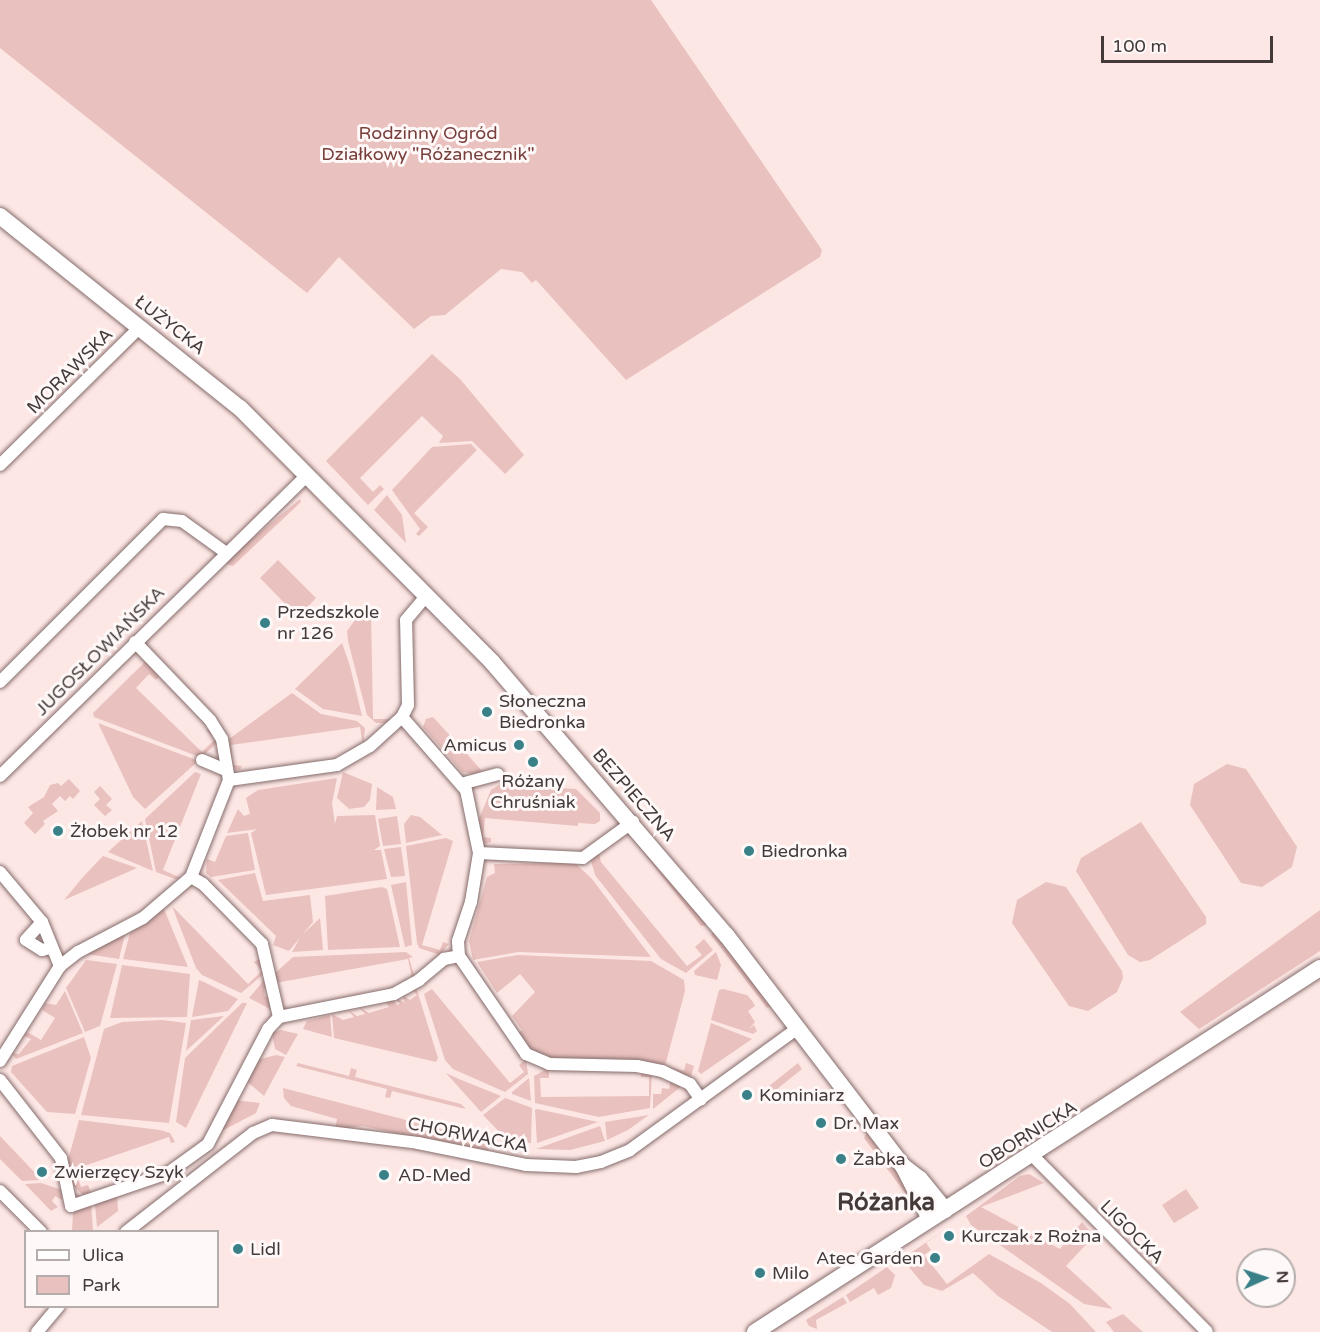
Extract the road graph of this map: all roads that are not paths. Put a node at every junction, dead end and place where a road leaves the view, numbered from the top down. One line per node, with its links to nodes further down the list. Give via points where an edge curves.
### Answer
1 (0, 216): 2 (street, ŁUŻYCKA)
2 (140, 327): 3 (street, MORAWSKA); 4 (street, ŁUŻYCKA, via 207,378)
3 (0, 465)
4 (307, 475): 5 (street, JUGOSŁOWIAŃSKA); 6 (street, BEZPIECZNA)
5 (225, 552): 7 (street, JUGOSŁOWIAŃSKA); 8 (street, via 182,521 163,519)
6 (426, 596): 9 (street, via 406,620 408,705); 15 (street, BEZPIECZNA, via 492,662)
7 (135, 642): 12 (street, via 210,720 222,740); 13 (street, JUGOSŁOWIAŃSKA)
8 (0, 682)
9 (402, 717): 12 (street, via 370,746 337,765); 14 (street)
10 (202, 760): 12 (street)
11 (498, 774): 14 (street)
12 (227, 775): 18 (street)
13 (0, 776)
14 (461, 784): 16 (street, via 469,797)
15 (633, 822): 16 (street, via 583,858); 25 (street, BEZPIECZNA)
16 (479, 853): 21 (street, via 471,902 458,941)
17 (0, 872): 19 (street)
18 (191, 877): 22 (street, via 143,918 78,952); 24 (street, via 203,884 262,944)
19 (42, 922): 20 (street); 20 (street, via 26,940 42,950)
20 (51, 948): 22 (street)
21 (459, 957): 24 (street, via 444,958 419,980 394,994); 28 (street, via 526,1054 549,1064 637,1065 662,1071 690,1084)
22 (60, 966): 26 (street)
23 (1320, 968): 29 (street, OBORNICKA)
24 (279, 1017): 27 (street, via 268,1029 203,1148 168,1173 71,1206 61,1158)
25 (798, 1028): 28 (street, CHORWACKA); 30 (street, BEZPIECZNA)
26 (0, 1061)
27 (0, 1080)
28 (701, 1100): 35 (street, CHORWACKA, via 630,1150 576,1167 519,1164 418,1143 272,1125 253,1133)
29 (1033, 1156): 32 (street, OBORNICKA); 39 (street, LIGOCKA)
30 (903, 1166): 32 (street, BEZPIECZNA, via 920,1179); 33 (street, BEZPIECZNA)
31 (0, 1191): 34 (street)
32 (945, 1210): 33 (street, OBORNICKA)
33 (930, 1219): 38 (street, OBORNICKA)
34 (39, 1230)
35 (129, 1230)
36 (57, 1308): 37 (street)
37 (37, 1332)
38 (755, 1332)
39 (1207, 1332)

